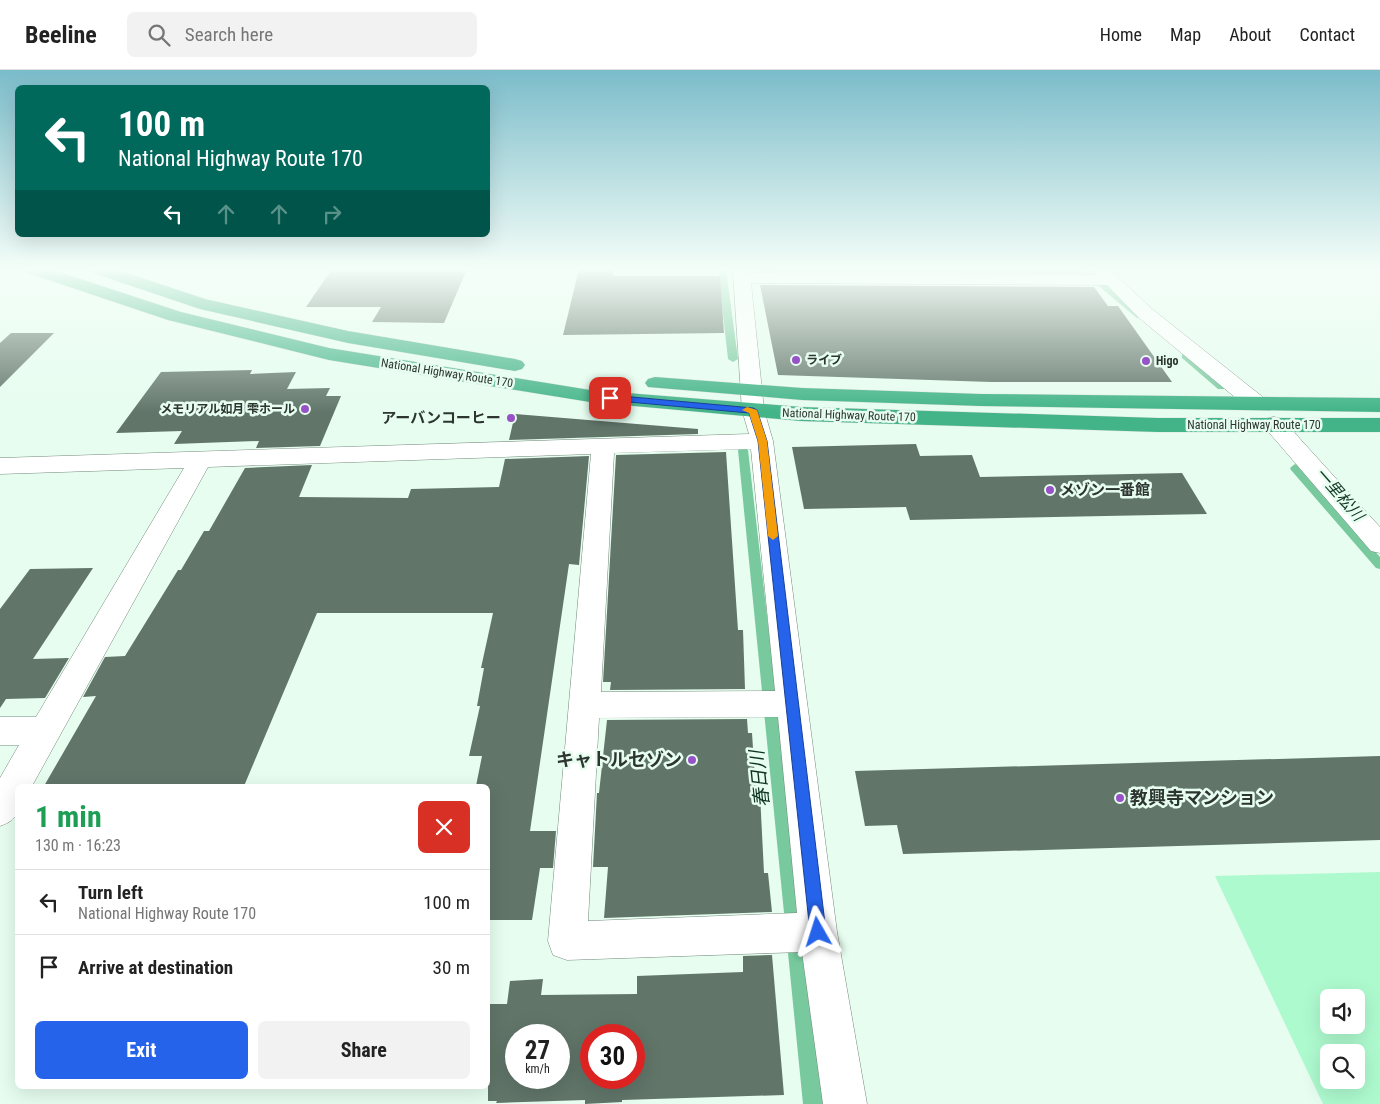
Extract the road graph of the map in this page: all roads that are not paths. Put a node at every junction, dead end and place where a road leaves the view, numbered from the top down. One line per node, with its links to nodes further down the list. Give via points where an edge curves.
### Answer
1 (180, 317): 5 (highway, National Highway Route 170, via 329,354 590,396)
2 (262, 317): 5 (highway, National Highway Route 170, via 348,337 599,379)
3 (745, 317): 5 (street)
4 (1152, 317): 6 (street)
5 (752, 400): 6 (highway, National Highway Route 170, via 802,394); 8 (highway, National Highway Route 170, via 806,414 1138,424); 10 (street)
6 (1256, 403): 7 (highway, National Highway Route 170)
7 (1380, 405)
8 (1274, 424): 9 (highway, National Highway Route 170); 14 (street)
9 (1380, 425)
10 (762, 441): 11 (street); 16 (street)
11 (603, 447): 12 (street); 17 (street)
12 (200, 460): 13 (street); 19 (street)
13 (0, 466)
14 (1370, 522): 15 (street)
15 (1380, 544)
16 (792, 704): 17 (street); 21 (street)
17 (584, 705): 21 (street, via 567,940)
18 (0, 731): 19 (street)
19 (45, 731): 20 (street)
20 (0, 810)
21 (818, 932): 22 (street)
22 (845, 1104)

